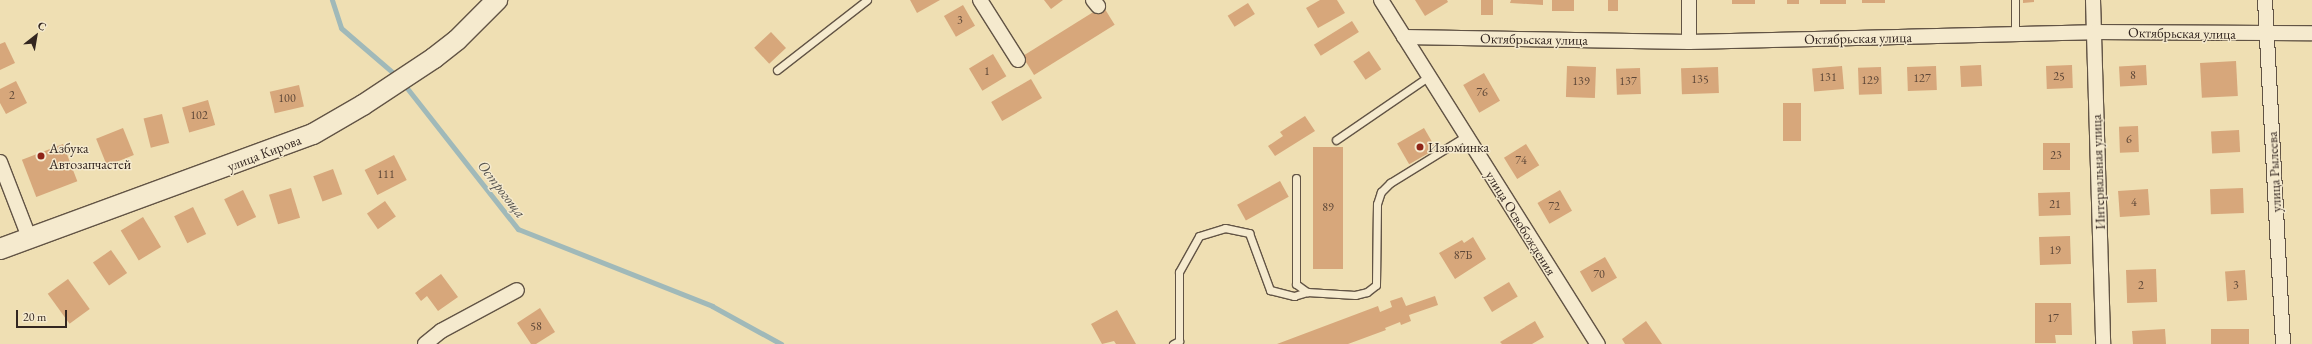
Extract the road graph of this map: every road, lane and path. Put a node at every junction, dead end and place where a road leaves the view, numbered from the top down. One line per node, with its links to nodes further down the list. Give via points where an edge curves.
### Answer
1 (497, 0): 22 (main road, улица Кирова, via 457,40 434,58 363,105 313,134 257,157)
2 (867, 0): 16 (lane)
3 (980, 0): 15 (street)
4 (1381, 0): 13 (street, улица Освобождения)
5 (1689, 0): 14 (street)
6 (2015, 0): 11 (lane)
7 (2093, 0): 9 (street, Интервальная улица)
8 (2265, 0): 12 (street, улица Рылеева)
9 (2093, 32): 11 (street, Октябрьская улица); 12 (street, Октябрьская улица); 29 (street, Интервальная улица)
10 (2312, 33): 12 (street, Октябрьская улица)
11 (2015, 34): 14 (street, Октябрьская улица)
12 (2266, 34): 30 (street, улица Рылеева)
13 (1404, 37): 14 (street, Октябрьская улица); 17 (street, улица Освобождения)
14 (1688, 42)
15 (1018, 60)
16 (777, 70)
17 (1429, 76): 18 (street, улица Освобождения); 19 (lane)
18 (1466, 136): 25 (lane, via 1390,183 1381,192 1377,204 1376,285 1367,292 1355,295); 28 (street, улица Освобождения)
19 (1336, 140)
20 (0, 162): 22 (street)
21 (1296, 178): 25 (lane, via 1296,284)
22 (29, 237): 23 (main road, улица Кирова)
23 (0, 249)
24 (516, 290): 26 (street, via 441,331)
25 (1307, 292): 27 (lane, via 1294,296 1270,290 1249,233 1225,228 1199,236 1178,272 1179,341)
26 (425, 344)
27 (1173, 344)
28 (1598, 344)
29 (2104, 344)
30 (2282, 344)

